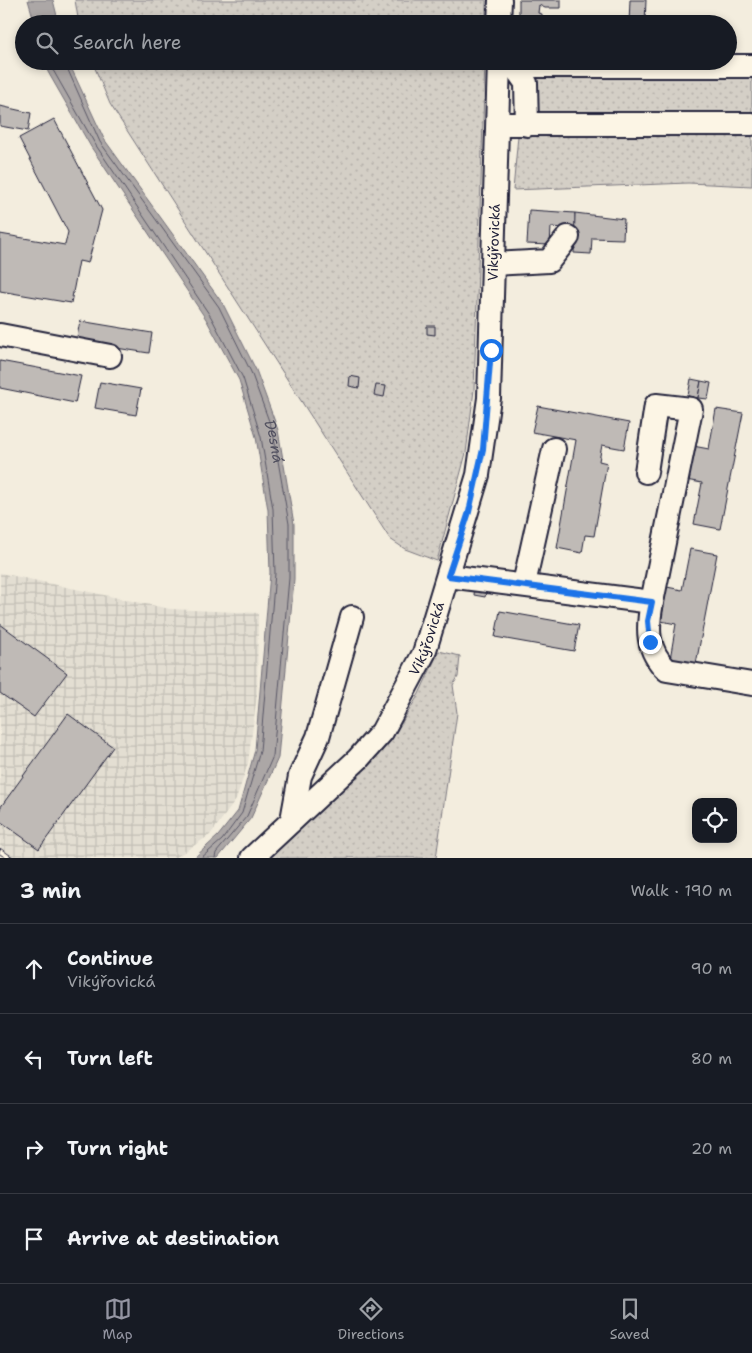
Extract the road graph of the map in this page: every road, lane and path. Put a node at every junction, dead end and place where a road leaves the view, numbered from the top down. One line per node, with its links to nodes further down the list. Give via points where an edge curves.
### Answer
1 (500, 0): 2 (street)
2 (500, 15)
3 (737, 66): 4 (street)
4 (752, 66)
5 (503, 70): 7 (street, Vikýřovická)
6 (511, 70): 9 (street, via 526,83)
7 (498, 124): 9 (street); 11 (street, Vikýřovická)
8 (752, 124): 9 (street)
9 (527, 125)
10 (568, 237): 11 (street, via 549,261)
11 (494, 264): 16 (street, Vikýřovická, via 489,398 483,449 469,512)
12 (0, 335): 13 (street)
13 (110, 356)
14 (554, 449): 17 (street)
15 (646, 472): 18 (street, via 656,405 691,409)
16 (448, 576): 17 (street); 21 (street, Vikýřovická, via 424,653 382,732 358,759)
17 (524, 584): 18 (street)
18 (652, 602): 20 (street, via 648,621 650,642 658,662 667,670)
19 (352, 617): 21 (street, via 318,737 300,776)
20 (752, 684)
21 (292, 820): 22 (street, Vikýřovická)
22 (252, 858)

